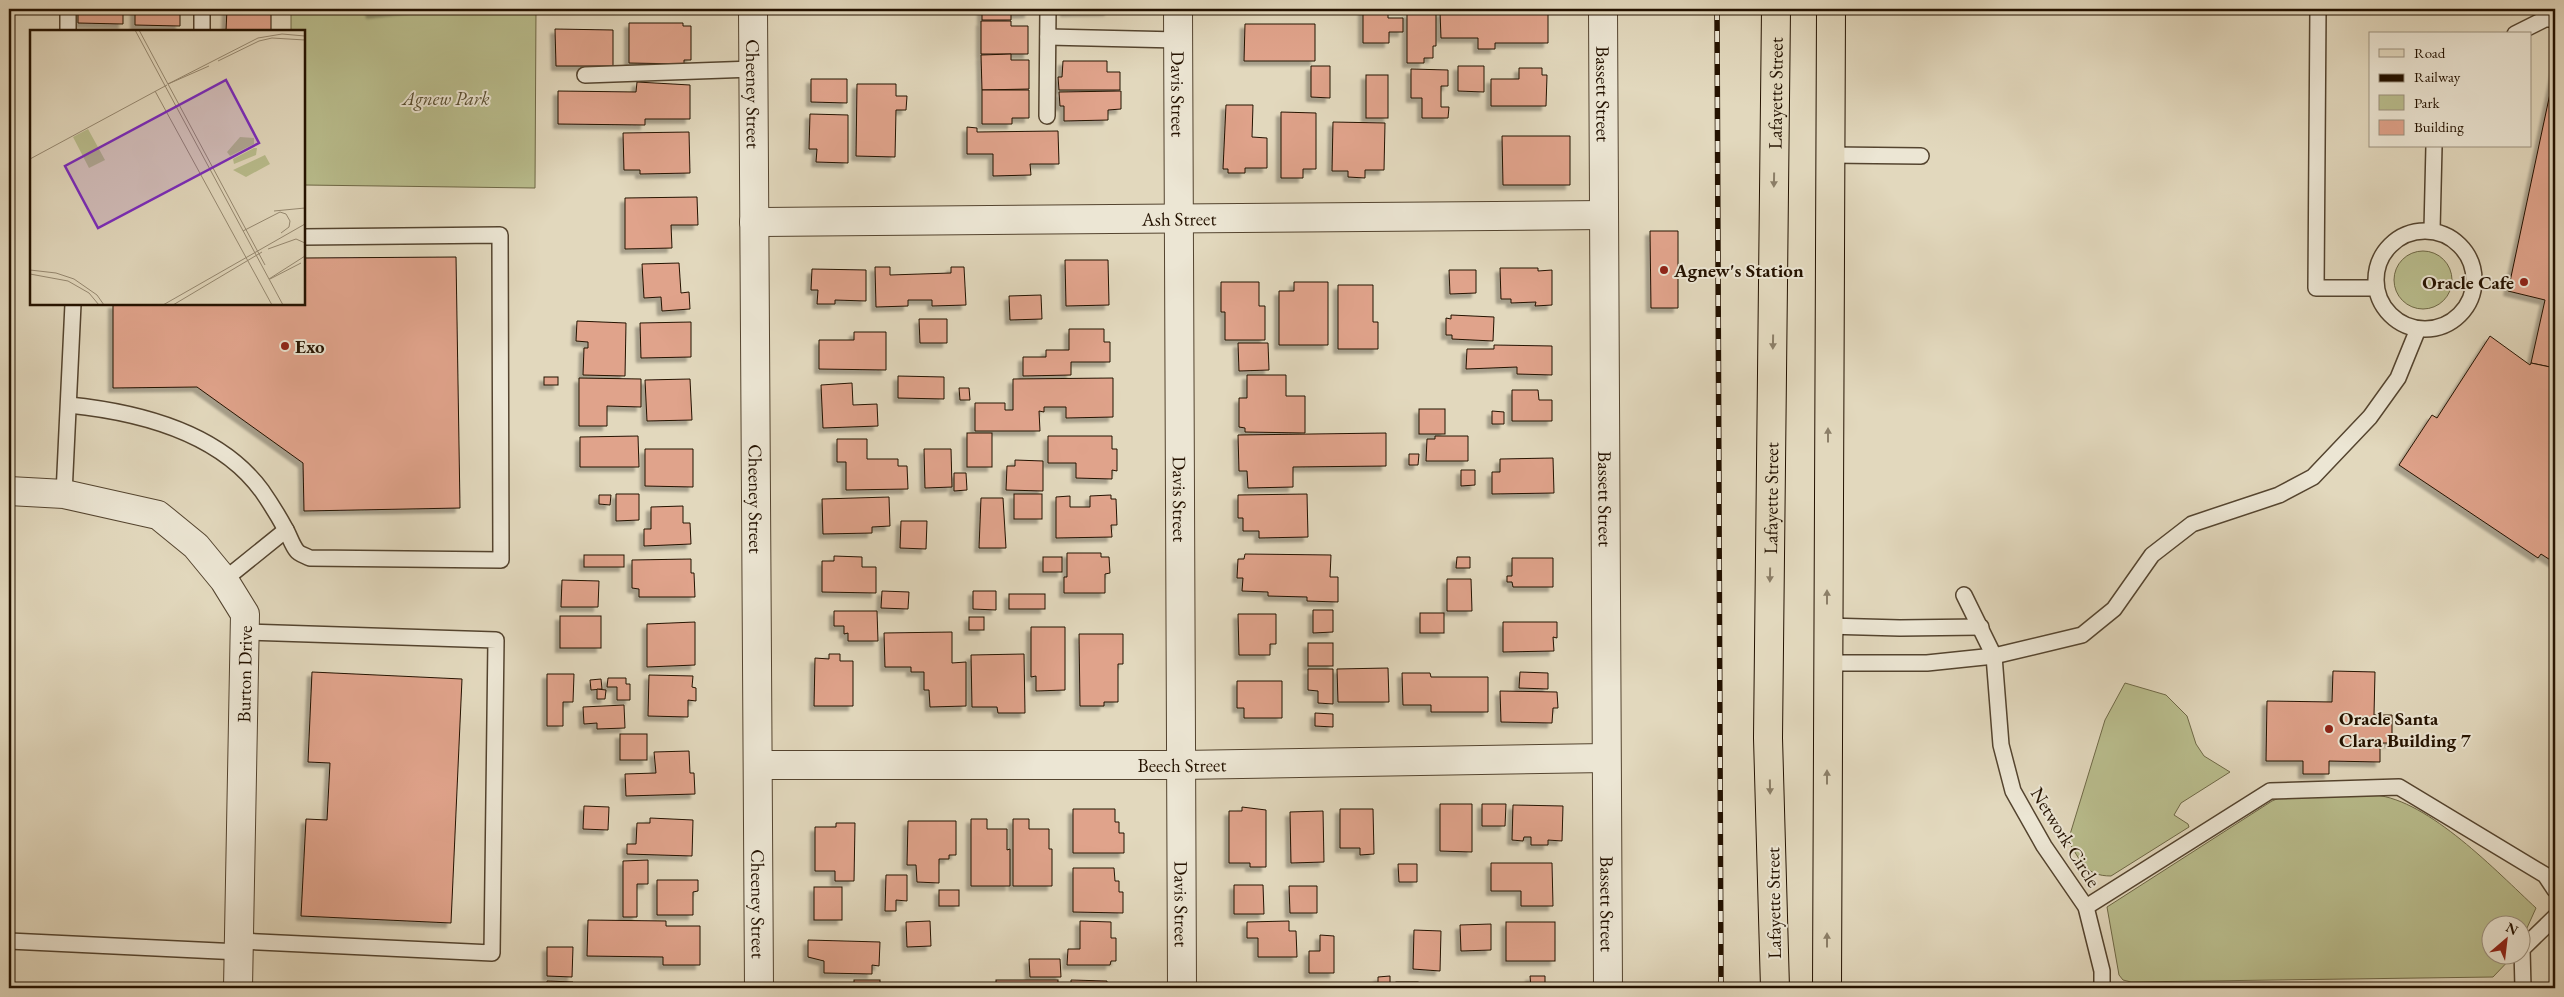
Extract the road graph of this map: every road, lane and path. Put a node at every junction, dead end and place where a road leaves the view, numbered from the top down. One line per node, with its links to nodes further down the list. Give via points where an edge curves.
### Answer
1 (68, 9): 11 (lane)
2 (202, 9): 12 (lane)
3 (752, 9): 16 (street, Cheeney Street)
4 (1048, 9): 14 (lane)
5 (1178, 9): 15 (street, Davis Street)
6 (1603, 9): 22 (street, Bassett Street)
7 (1776, 9): 53 (main road, Lafayette Street, one-way to 53, via 1768,738)
8 (1831, 9): 20 (main road)
9 (2318, 9): 27 (lane, via 2316,288)
10 (2555, 19): 13 (lane, via 2545,19)
11 (68, 30)
12 (202, 30)
13 (2519, 32)
14 (1048, 37): 15 (lane); 18 (lane)
15 (1178, 40): 23 (street, Davis Street)
16 (753, 69): 17 (lane); 24 (street, Cheeney Street)
17 (585, 76)
18 (1047, 116)
19 (2434, 148): 25 (lane)
20 (1830, 155): 21 (lane); 36 (main road, one-way to 20)
21 (1921, 156)
22 (1604, 215): 23 (street, Ash Street); 41 (street, Bassett Street)
23 (1178, 218): 24 (street, Ash Street); 43 (street, Davis Street)
24 (754, 222): 42 (street, Cheeney Street)
25 (2432, 230): 27 (lane, via 2416,230 2389,245 2375,273); 29 (lane, via 2460,244 2474,271 2474,287 2470,302 2448,324 2434,329)
26 (305, 237): 33 (lane, via 500,235 501,560 310,558 297,552)
27 (2376, 288): 29 (lane, via 2390,316 2403,325)
28 (73, 305): 30 (lane)
29 (2418, 329): 39 (lane, via 2393,386 2370,417 2313,477 2279,495 2192,524 2152,555 2114,609 2082,635)
30 (68, 405): 32 (lane); 33 (lane, via 126,413 154,421 214,448 241,468 261,490)
31 (9, 491): 32 (street, Burton Drive)
32 (64, 494): 34 (street, Burton Drive, via 158,515 196,546)
33 (286, 530): 34 (lane)
34 (224, 580): 38 (street, Burton Drive, via 245,614)
35 (1964, 595): 37 (lane, Network Circle)
36 (1827, 626): 37 (lane); 40 (main road)
37 (1981, 627): 39 (lane, Network Circle)
38 (245, 632): 48 (street, Burton Drive); 48 (lane, via 496,640 492,952)
39 (1994, 656): 40 (lane, via 1927,663); 45 (lane, Network Circle, via 2001,745 2013,791 2044,846)
40 (1827, 662): 54 (main road, one-way to 40)
41 (1606, 758): 43 (street, Beech Street); 52 (street, Bassett Street)
42 (758, 765): 43 (street, Beech Street); 50 (street, Cheeney Street)
43 (1181, 766): 51 (street, Davis Street)
44 (2555, 890): 45 (lane, via 2544,875 2399,787 2270,791)
45 (2086, 907): 55 (lane, Network Circle, via 2102,971)
46 (2555, 917): 56 (lane, via 2522,949)
47 (9, 941): 48 (lane)
48 (240, 947): 49 (street, Burton Drive)
49 (238, 988)
50 (759, 988)
51 (1182, 988)
52 (1608, 988)
53 (1775, 988)
54 (1827, 988)
55 (2102, 988)
56 (2523, 988)

